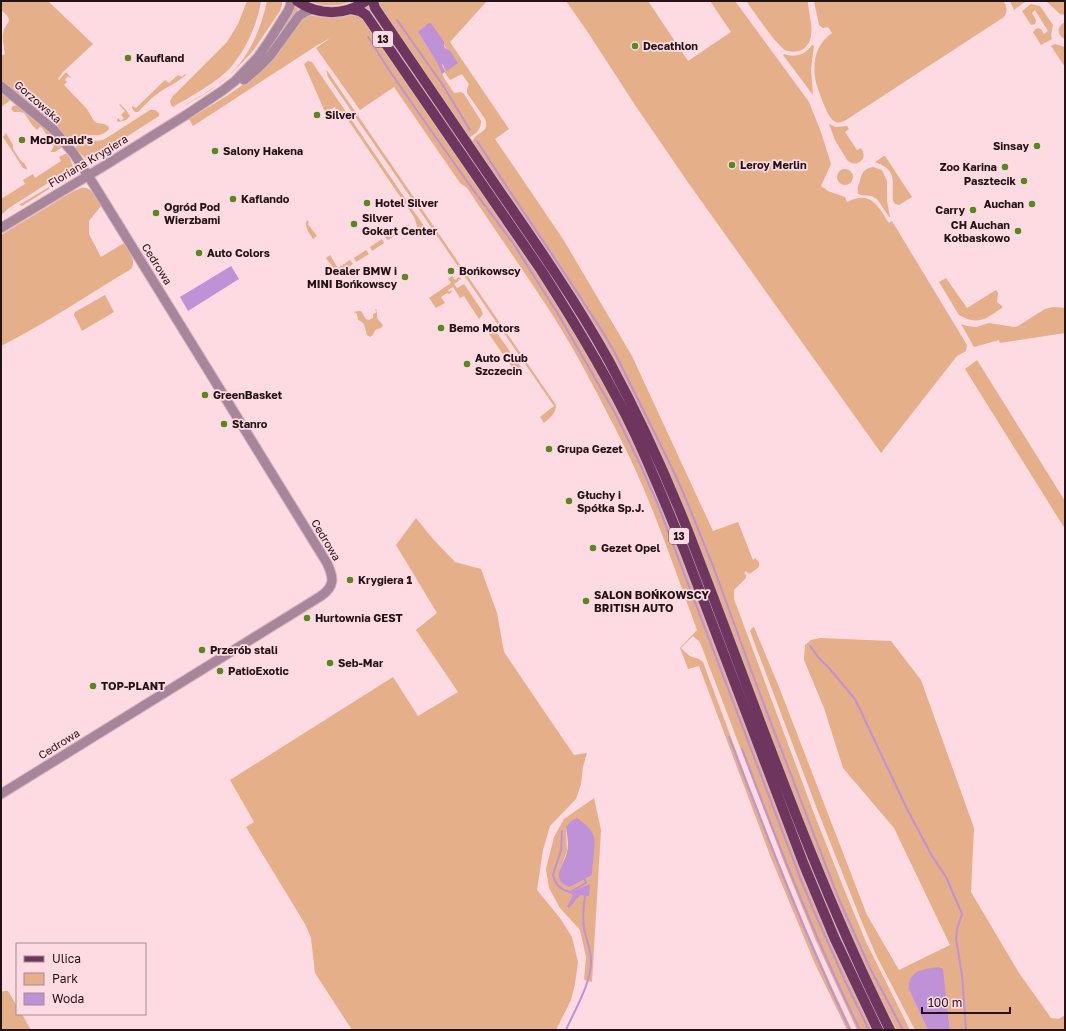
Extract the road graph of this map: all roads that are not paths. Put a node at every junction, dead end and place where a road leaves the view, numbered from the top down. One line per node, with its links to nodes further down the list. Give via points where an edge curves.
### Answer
1 (291, 1): 8 (street, Floriana Krygiera, via 288,11 271,38 248,69 222,91)
2 (297, 1): 6 (main road)
3 (366, 1): 5 (main road)
4 (374, 1): 13 (main road, 13, via 374,8 570,295 644,428 688,531 813,861)
5 (351, 9): 6 (main road, via 332,12); 12 (main road, 13, via 366,15 541,270 600,366 666,502 804,865 834,937)
6 (313, 10): 8 (street, Floriana Krygiera, via 299,16 257,70 206,106)
7 (1, 86): 9 (street, Gorzowska, via 53,129)
8 (186, 115): 9 (street, Floriana Krygiera)
9 (88, 176): 10 (street, Floriana Krygiera); 11 (street, Cedrowa, via 324,558 332,582 330,588 314,601)
10 (1, 228)
11 (1, 794)
12 (878, 1030)
13 (890, 1030)

